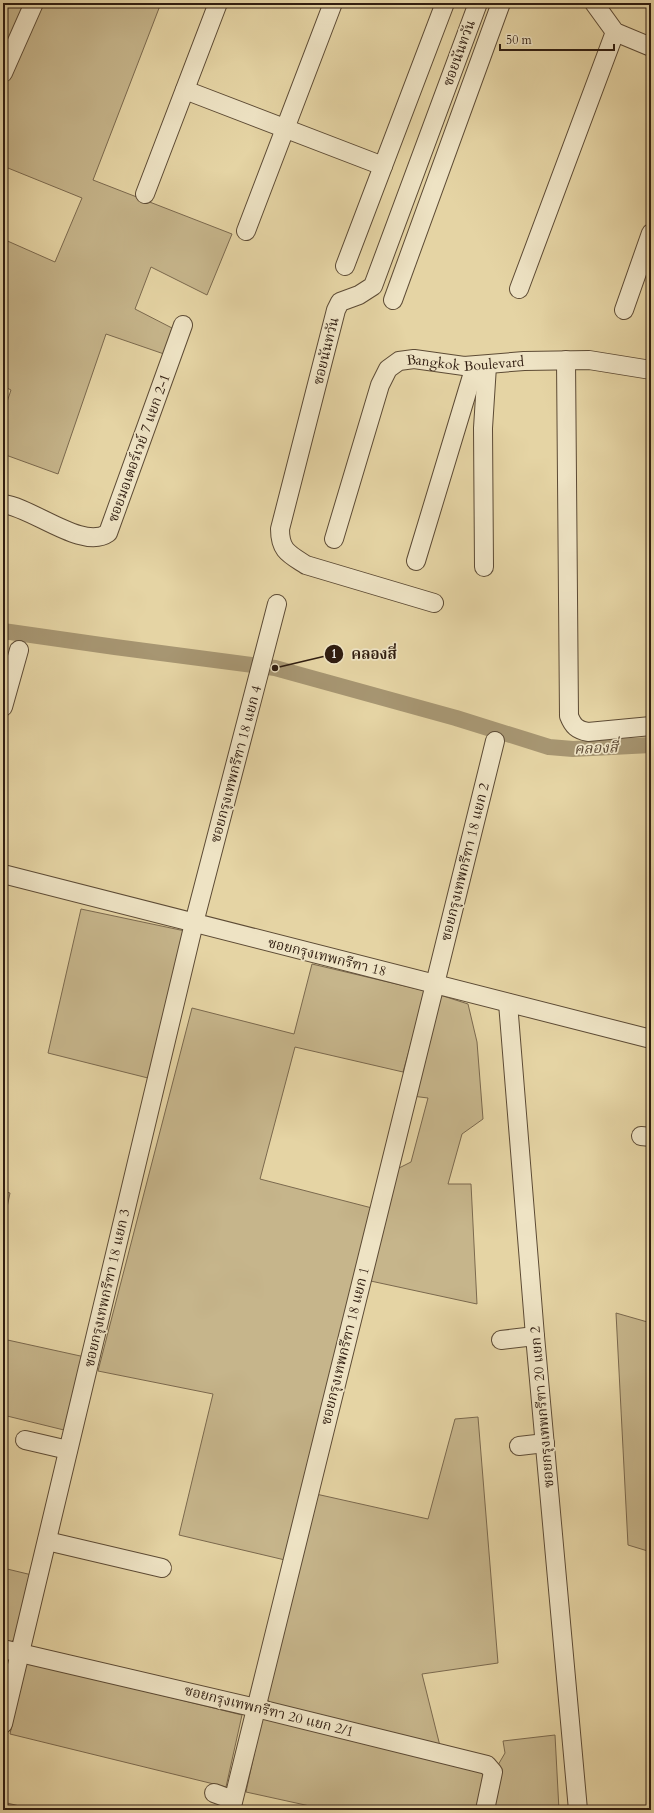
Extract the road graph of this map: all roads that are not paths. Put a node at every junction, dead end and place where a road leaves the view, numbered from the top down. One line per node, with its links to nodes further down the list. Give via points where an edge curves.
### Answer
1 (34, 3): 10 (street)
2 (218, 3): 11 (street)
3 (333, 3): 12 (street)
4 (445, 3): 13 (street)
5 (478, 3): 29 (street, ซอยนันทวัน, via 373,286 340,302 336,310 280,529 280,542 288,553 306,565)
6 (501, 3): 19 (street)
7 (594, 3): 8 (street)
8 (616, 32): 9 (street); 18 (street)
9 (651, 47)
10 (5, 65)
11 (185, 90): 12 (street); 14 (street)
12 (285, 129): 13 (street); 15 (street)
13 (383, 166): 17 (street)
14 (145, 194)
15 (246, 230)
16 (651, 233): 20 (street)
17 (345, 266)
18 (519, 289)
19 (393, 300)
20 (624, 310)
21 (183, 324): 25 (street, ซอยมอเตอร์เวย์ 7 แยก 2-1, via 108,533 95,539 82,536)
22 (566, 360): 23 (street, Bangkok Boulevard); 24 (street, Bangkok Boulevard, via 609,362); 33 (street, via 569,716 573,725 588,732)
23 (481, 366): 26 (street, Bangkok Boulevard, via 414,359 399,361 388,369 380,385); 27 (street); 28 (street)
24 (651, 370)
25 (3, 504)
26 (334, 539)
27 (416, 561)
28 (484, 567)
29 (434, 603)
30 (277, 604): 36 (street, ซอยกรุงเทพกรีฑา 18 แยก 4)
31 (19, 650): 32 (street)
32 (3, 707)
33 (651, 726)
34 (496, 741): 37 (street, ซอยกรุงเทพกรีฑา 18 แยก 2)
35 (3, 874): 36 (street, ซอยกรุงเทพกรีฑา 18)
36 (194, 923): 37 (street, ซอยกรุงเทพกรีฑา 18); 45 (street, ซอยกรุงเทพกรีฑา 18 แยก 3)
37 (434, 984): 38 (street, ซอยกรุงเทพกรีฑา 18); 49 (street, ซอยกรุงเทพกรีฑา 18 แยก 1)
38 (508, 1003): 39 (street, ซอยกรุงเทพกรีฑา 18); 40 (street, ซอยกรุงเทพกรีฑา 20 แยก 2)
39 (651, 1039)
40 (535, 1336): 41 (street); 43 (street, ซอยกรุงเทพกรีฑา 20 แยก 2)
41 (501, 1340)
42 (25, 1440): 45 (street)
43 (545, 1443): 44 (street); 54 (street, ซอยกรุงเทพกรีฑา 20 แยก 2)
44 (519, 1446)
45 (68, 1450): 46 (street, ซอยกรุงเทพกรีฑา 18 แยก 3)
46 (47, 1541): 47 (street); 48 (street, ซอยกรุงเทพกรีฑา 18 แยก 3)
47 (162, 1568)
48 (12, 1651): 49 (street, ซอยกรุงเทพกรีฑา 20 แยก 2/1); 50 (street, ซอยกรุงเทพกรีฑา 18 แยก 3)
49 (256, 1708): 52 (street, ซอยกรุงเทพกรีฑา 18 แยก 1); 53 (street, ซอยกรุงเทพกรีฑา 20 แยก 2/1, via 488,1766 493,1772)
50 (3, 1724)
51 (214, 1793): 52 (street)
52 (232, 1805)
53 (485, 1810)
54 (578, 1810)

